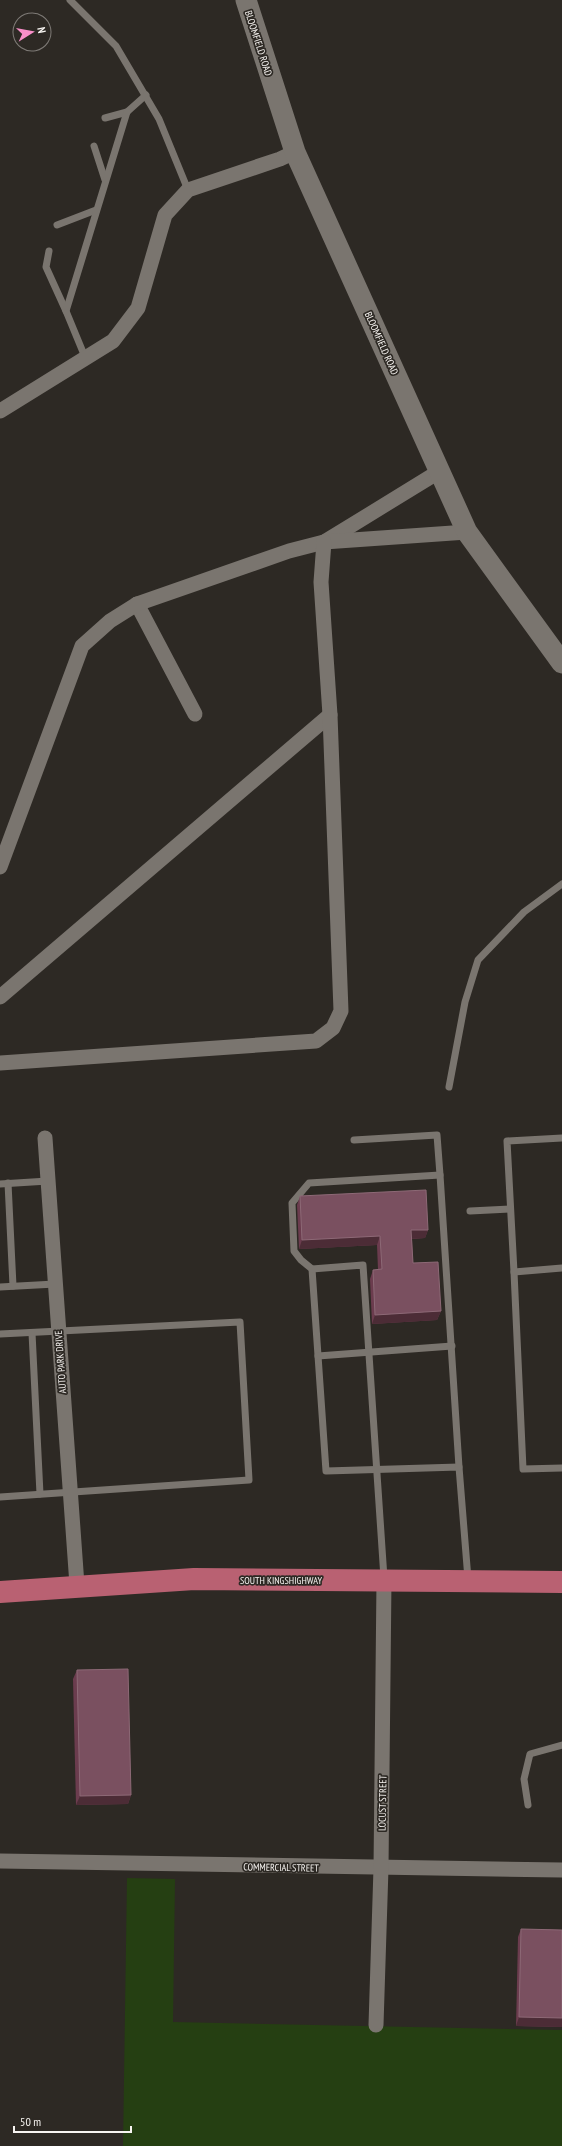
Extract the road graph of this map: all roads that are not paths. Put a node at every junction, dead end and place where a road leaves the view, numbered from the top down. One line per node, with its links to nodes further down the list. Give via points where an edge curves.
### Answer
1 (70, 0): 3 (lane, via 116,46)
2 (246, 0): 7 (street, BLOOMFIELD ROAD)
3 (146, 95): 4 (lane); 9 (lane, via 159,119)
4 (127, 112): 5 (lane); 8 (lane)
5 (105, 118)
6 (94, 146): 8 (lane)
7 (295, 152): 9 (street, via 280,160); 16 (street, BLOOMFIELD ROAD)
8 (105, 181): 10 (lane)
9 (188, 190): 14 (street, via 165,215 138,308 113,341)
10 (96, 210): 11 (lane); 13 (lane)
11 (57, 225)
12 (50, 251): 13 (lane, via 46,267)
13 (66, 311): 14 (lane)
14 (85, 357): 15 (street)
15 (0, 411)
16 (440, 472): 17 (street, BLOOMFIELD ROAD); 18 (street)
17 (467, 532): 18 (street); 20 (street, BLOOMFIELD ROAD)
18 (324, 542): 19 (street, via 289,551); 22 (street, via 321,580)
19 (137, 604): 21 (street); 23 (street, via 110,621 82,646)
20 (562, 663)
21 (195, 714)
22 (330, 715): 25 (street); 26 (street, via 341,1011 334,1028 316,1041)
23 (0, 867)
24 (562, 884): 27 (lane, via 524,912 478,960 465,1002)
25 (0, 997)
26 (0, 1063)
27 (449, 1086)
28 (45, 1138): 32 (street, AUTO PARK DRIVE)
29 (562, 1138): 35 (lane, via 507,1141)
30 (354, 1140): 31 (lane, via 437,1135)
31 (440, 1175): 38 (lane, via 309,1183 292,1202 294,1251); 46 (lane)
32 (48, 1181): 33 (lane); 40 (street, AUTO PARK DRIVE)
33 (8, 1183): 34 (lane); 41 (lane)
34 (0, 1184)
35 (510, 1209): 36 (lane); 39 (lane)
36 (470, 1211)
37 (562, 1268): 39 (lane)
38 (312, 1269): 47 (lane, via 363,1265); 48 (lane)
39 (514, 1272): 50 (lane, via 523,1469)
40 (55, 1284): 41 (lane); 43 (street, AUTO PARK DRIVE)
41 (13, 1286): 42 (lane)
42 (0, 1287)
43 (58, 1331): 44 (lane); 52 (street, AUTO PARK DRIVE); 52 (lane, via 240,1322 248,1480)
44 (32, 1333): 45 (lane); 53 (lane)
45 (0, 1334)
46 (452, 1346): 47 (lane); 49 (lane)
47 (369, 1351): 48 (lane); 51 (lane)
48 (318, 1356): 51 (lane, via 326,1472)
49 (460, 1467): 51 (lane); 56 (lane)
50 (562, 1468)
51 (377, 1470): 55 (lane)
52 (70, 1492): 53 (lane); 58 (street, AUTO PARK DRIVE)
53 (40, 1494): 54 (lane)
54 (0, 1497)
55 (384, 1580): 56 (main road, SOUTH KINGSHIGHWAY); 58 (main road, SOUTH KINGSHIGHWAY, via 194,1579); 63 (street, LOCUST STREET)
56 (469, 1581): 57 (main road, SOUTH KINGSHIGHWAY)
57 (562, 1582)
58 (77, 1585): 59 (main road, SOUTH KINGSHIGHWAY)
59 (0, 1592)
60 (562, 1745): 61 (lane, via 530,1754 524,1779)
61 (528, 1805)
62 (0, 1861): 63 (street, COMMERCIAL STREET)
63 (381, 1868): 64 (street, COMMERCIAL STREET); 65 (street, LOCUST STREET)
64 (562, 1870)
65 (376, 2025)

